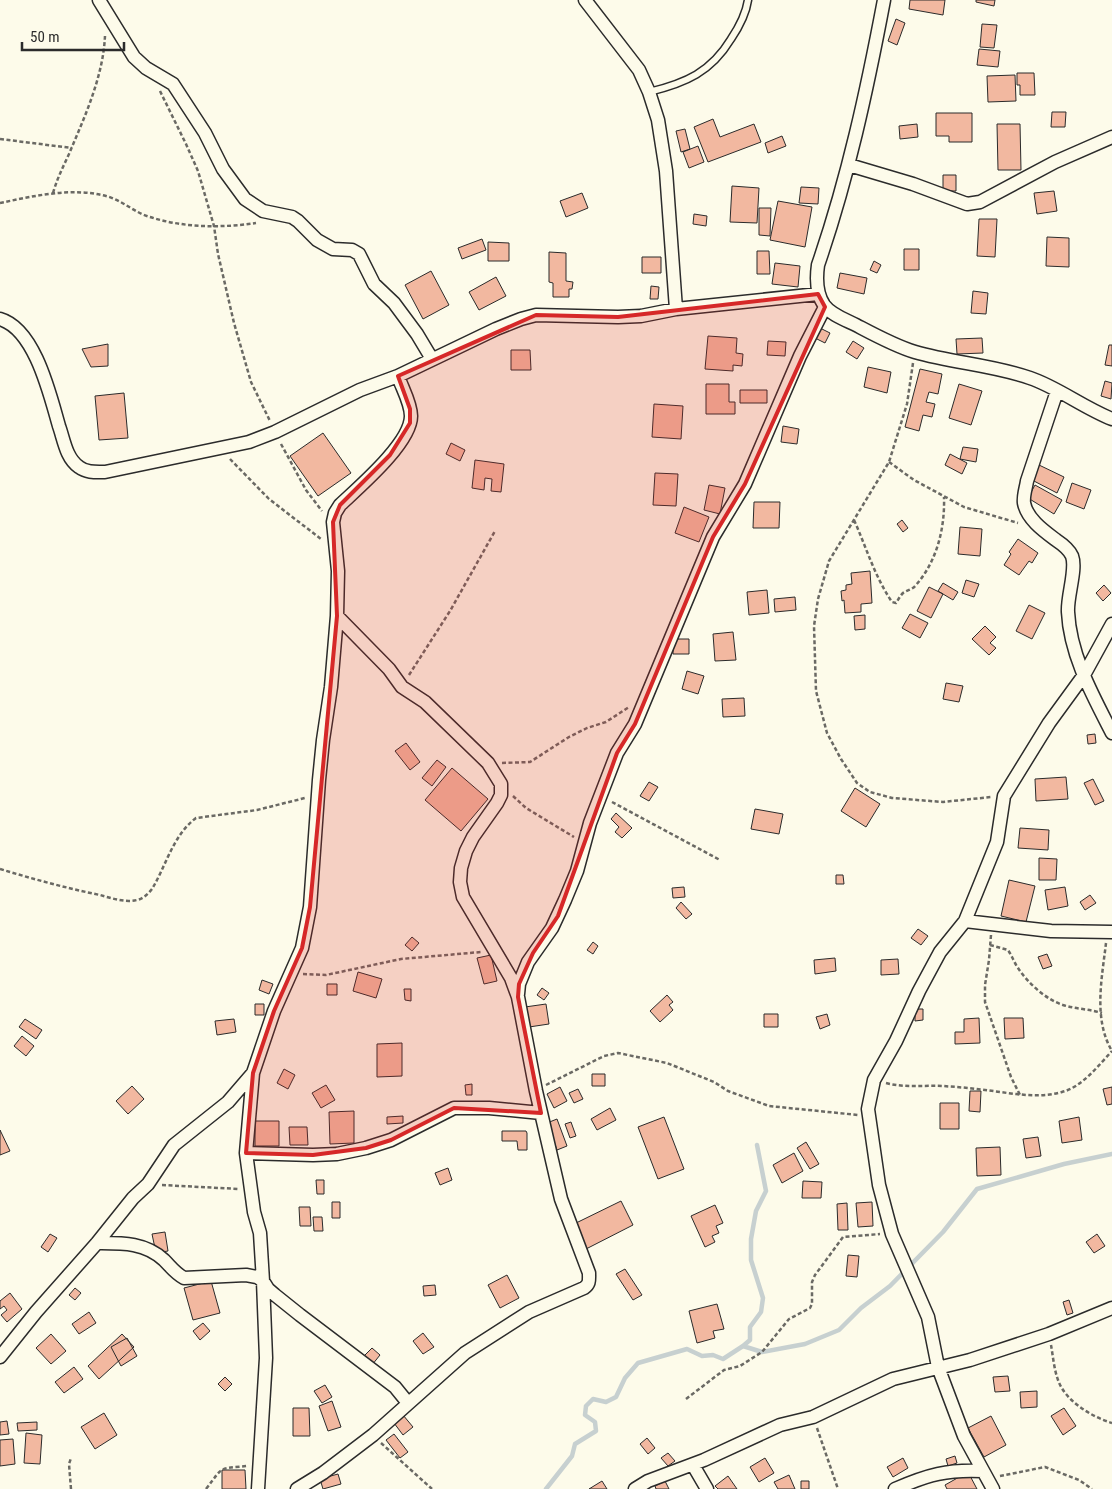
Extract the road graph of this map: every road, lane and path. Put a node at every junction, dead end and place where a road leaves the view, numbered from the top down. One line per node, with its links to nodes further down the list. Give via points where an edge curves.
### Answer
1 (99, 0): 5 (street)
2 (585, 0): 7 (street, via 639,70)
3 (748, 0): 7 (lane, via 734,34 723,53 710,66 691,78)
4 (884, 0): 11 (street)
5 (106, 13): 10 (path, via 100,74); 21 (street, via 134,57 173,84 206,133 223,169 245,199 263,211 298,220 317,240 333,249 352,250 359,254 374,284 394,303)
6 (159, 89): 15 (path, via 198,171)
7 (649, 92): 18 (street, via 658,120 666,171)
8 (1112, 137): 11 (street, via 1055,162 980,202 966,204)
9 (0, 139): 10 (path)
10 (72, 148): 12 (path)
11 (849, 165): 16 (street, via 818,265)
12 (53, 194): 13 (path); 15 (path, via 107,196 148,217 178,224)
13 (0, 203)
14 (258, 223): 15 (path)
15 (214, 226): 25 (path, via 225,285 246,365)
16 (818, 294): 17 (street); 18 (street)
17 (825, 307): 20 (street, via 847,321); 38 (street, via 800,356 745,484 713,537)
18 (676, 309): 21 (street, via 618,318 536,315 496,329)
19 (0, 319): 26 (street, via 18,330 33,351 50,393 67,451 80,468 105,472)
20 (914, 352): 23 (street, via 1032,378); 27 (path, via 907,404)
21 (432, 359): 22 (street)
22 (398, 376): 25 (street, via 360,390); 30 (street, via 410,409 410,423 390,455 340,505)
23 (1057, 391): 24 (street); 31 (street, via 1024,496 1024,505)
24 (1112, 419)
25 (275, 432): 26 (street); 30 (path, via 306,490)
26 (220, 449): 33 (path, via 269,499)
27 (889, 462): 28 (path); 29 (path)
28 (944, 497): 29 (path, via 942,532 930,565 916,585 900,595 896,603 880,584); 31 (path, via 964,507)
29 (854, 520): 44 (path, via 829,561 814,626 816,691 827,732 841,759 857,783 870,792 892,798 943,802)
30 (333, 522): 33 (street)
31 (1042, 529): 36 (street, via 1064,545 1072,556 1068,613 1075,651)
32 (496, 530): 37 (path)
33 (335, 552): 34 (street)
34 (337, 616): 37 (street, via 389,669); 42 (street)
35 (1112, 624): 36 (street)
36 (1084, 675): 39 (street); 44 (street, via 1049,723)
37 (402, 687): 40 (street, via 426,702)
38 (645, 697): 40 (path, via 606,722 569,737 530,762); 43 (street)
39 (1112, 733)
40 (488, 764): 41 (street)
41 (501, 784): 45 (path, via 526,808 577,839); 52 (street, via 497,803 466,851 460,882 463,897)
42 (318, 795): 47 (path, via 257,810 196,818 176,842 151,890 139,900 124,901); 53 (street, via 310,907 302,948)
43 (600, 795): 45 (street); 46 (path)
44 (1004, 796): 48 (street, via 997,842)
45 (583, 848): 54 (street, via 577,872 558,916 528,962 519,984)
46 (720, 860)
47 (0, 869)
48 (965, 922): 49 (street); 58 (street, via 940,952)
49 (991, 925): 50 (street); 51 (path)
50 (1110, 932): 55 (path, via 1100,988)
51 (990, 945): 55 (path, via 1008,950 1027,980 1055,1002); 60 (path, via 985,1002)
52 (495, 951): 53 (path, via 401,959 326,974); 54 (street)
53 (292, 972): 57 (street, via 274,1011)
54 (518, 997): 59 (street)
55 (1102, 1013): 56 (path, via 1104,1035)
56 (1112, 1051): 60 (path, via 1074,1087 1063,1092)
57 (253, 1073): 63 (street); 64 (street, via 228,1102 174,1145)
58 (874, 1080): 60 (path, via 894,1085 967,1088); 61 (street)
59 (536, 1091): 61 (path, via 604,1056 618,1053 667,1063 769,1106 856,1115); 62 (street)
60 (1020, 1095)
61 (868, 1109): 66 (street, via 879,1185)
62 (541, 1114): 63 (street, via 508,1109 454,1108 391,1140 366,1148 314,1155); 74 (street, via 561,1198 589,1273 588,1285 529,1312 464,1354)
63 (246, 1153): 65 (street)
64 (148, 1184): 65 (path); 67 (street)
65 (252, 1189): 68 (street, via 260,1233)
66 (892, 1234): 72 (street, via 928,1317); 73 (path, via 843,1237 815,1275 810,1308 789,1319 762,1352 740,1366 724,1370)
67 (97, 1243): 68 (street, via 132,1244 147,1249 184,1278 246,1274); 71 (street)
68 (263, 1281): 74 (street, via 268,1289 300,1315 395,1387); 79 (street, via 266,1358)
69 (1112, 1308): 70 (street)
70 (1049, 1334): 72 (street); 76 (path, via 1063,1390 1083,1409 1100,1420)
71 (0, 1358)
72 (938, 1368): 75 (street, via 893,1379); 81 (street, via 964,1436)
73 (686, 1399)
74 (408, 1403): 77 (street)
75 (813, 1417): 80 (street, via 780,1424); 89 (path)
76 (1112, 1423)
77 (373, 1435): 85 (street); 86 (path)
78 (71, 1458): 82 (path)
79 (260, 1464): 83 (path, via 222,1468); 84 (street)
80 (693, 1465): 87 (street); 88 (street)
81 (985, 1474): 90 (street, via 954,1470 931,1474); 91 (street); 92 (path, via 1011,1475 1045,1467 1079,1480)
82 (70, 1489)
83 (206, 1489)
84 (258, 1489)
85 (297, 1489)
86 (432, 1489)
87 (635, 1489)
88 (707, 1489)
89 (838, 1489)
90 (894, 1489)
91 (993, 1489)
92 (1092, 1489)

